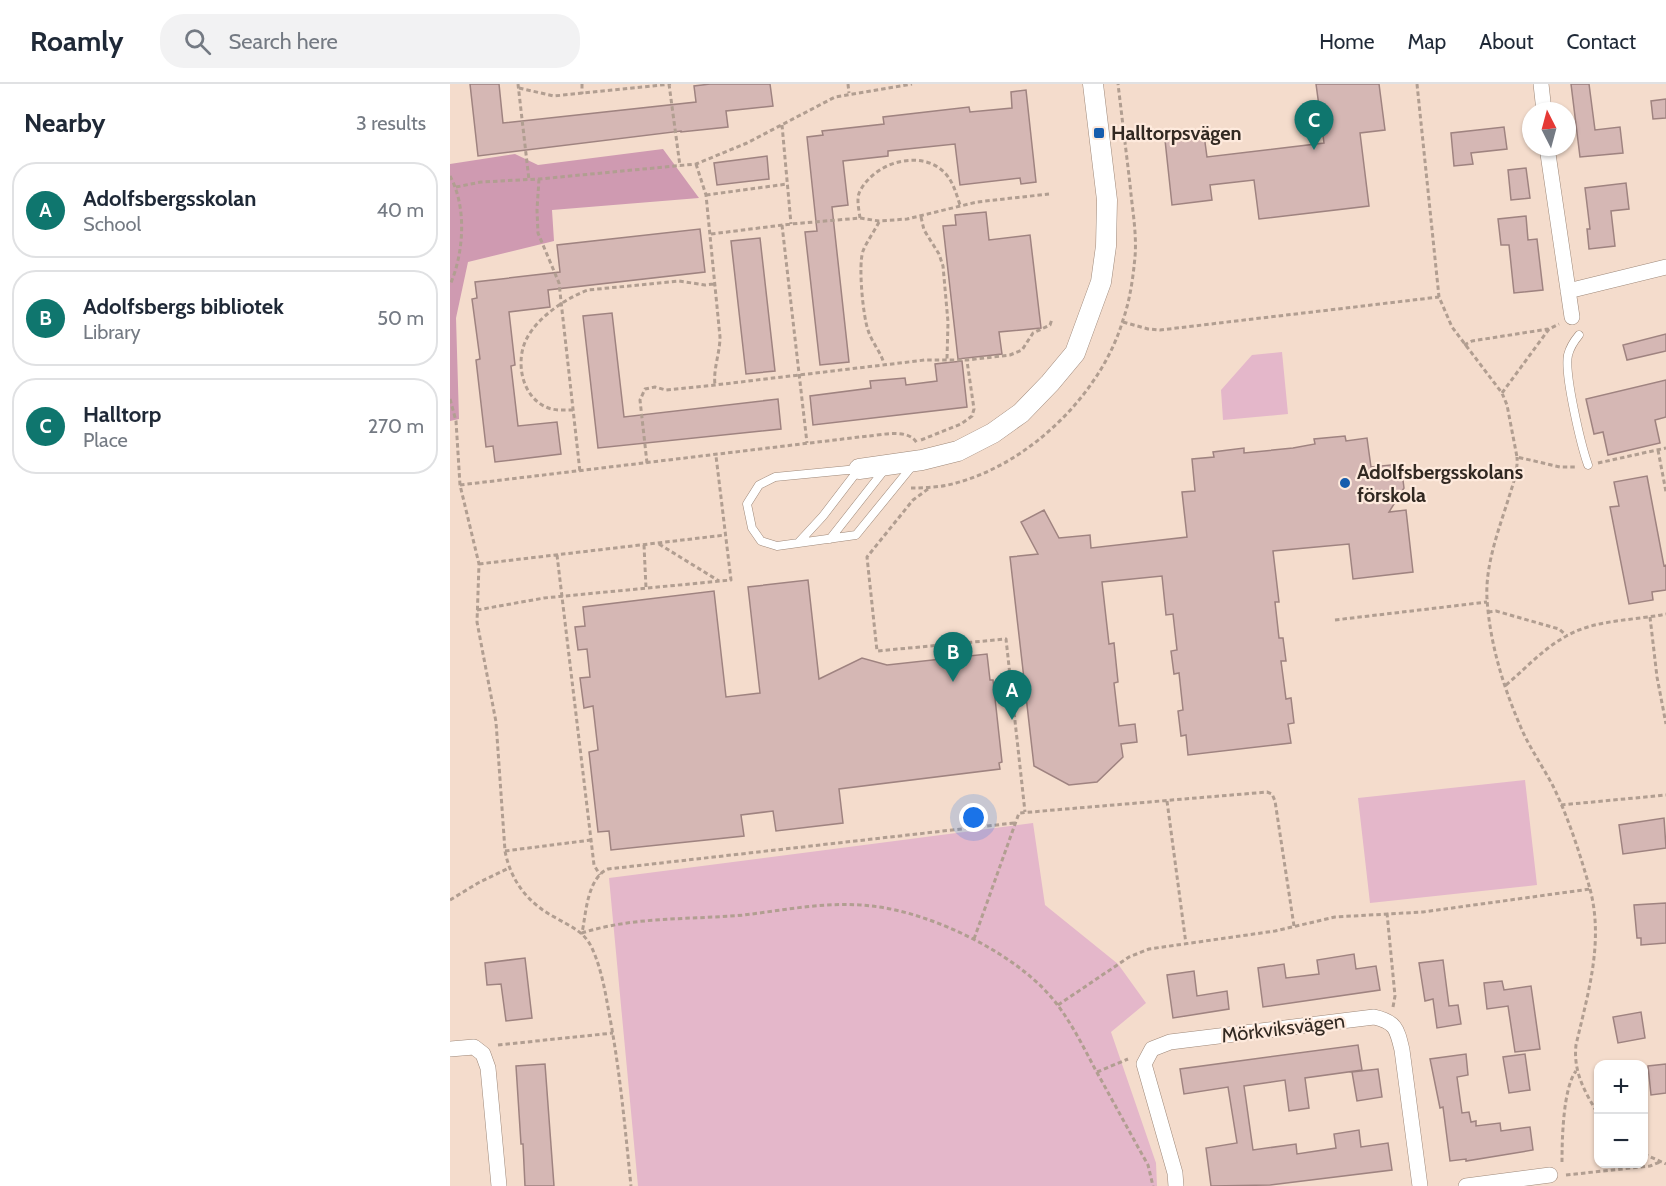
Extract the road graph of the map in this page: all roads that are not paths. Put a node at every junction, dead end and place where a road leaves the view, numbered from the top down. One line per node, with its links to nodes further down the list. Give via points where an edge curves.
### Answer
1 (1093, 84): 9 (street, via 1107,200 1106,246 1101,282 1075,353 1021,413 993,433 958,451)
2 (1541, 84): 3 (street)
3 (1543, 102)
4 (1548, 156): 6 (street)
5 (1666, 267): 6 (street)
6 (1568, 291): 7 (street)
7 (1572, 317)
8 (1579, 335): 11 (lane, via 1570,348 1567,364)
9 (919, 454): 10 (street); 13 (lane, via 856,535)
10 (888, 465): 12 (street); 13 (lane)
11 (1588, 465)
12 (859, 469): 14 (lane); 14 (lane, via 775,477 759,484 747,504 752,528 761,541 777,546)
13 (830, 539): 14 (lane)
14 (800, 542)
15 (450, 1049): 17 (street, via 475,1047 483,1054 488,1068)
16 (1556, 1175): 20 (street)
17 (500, 1186)
18 (1176, 1186): 19 (street, Mörkviksvägen, via 1144,1065 1152,1049 1170,1042 1374,1017 1387,1020 1396,1029 1402,1050)
19 (1420, 1186)
20 (1466, 1186)

